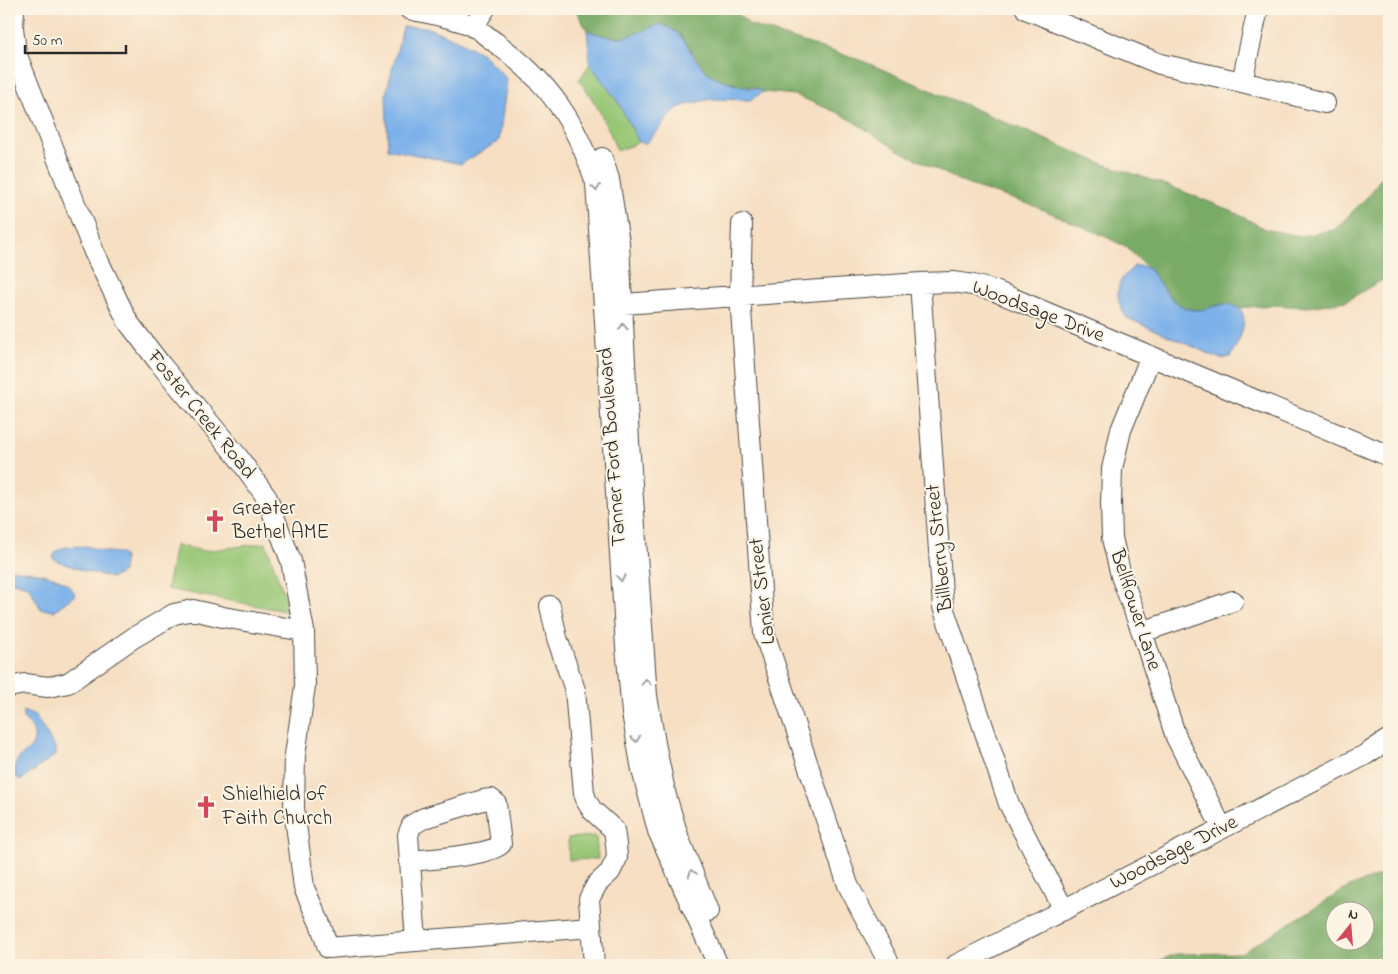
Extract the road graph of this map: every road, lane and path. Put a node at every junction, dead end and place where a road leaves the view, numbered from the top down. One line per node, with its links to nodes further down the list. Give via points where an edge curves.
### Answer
1 (14, 9): 17 (street, Foster Creek Road, via 16,54 94,252 128,322 238,457 267,498 291,561)
2 (409, 9): 6 (street, Tanner Ford Boulevard)
3 (459, 9): 6 (street, Tanner Ford Boulevard)
4 (1026, 9): 7 (street, via 1160,64)
5 (1258, 9): 7 (street)
6 (480, 18): 12 (street, Tanner Ford Boulevard, via 535,60 568,95 599,151 609,179 619,243)
7 (1242, 82): 8 (street)
8 (1325, 103)
9 (742, 224): 11 (street, Lanier Street)
10 (920, 283): 11 (street, Woodsage Drive); 13 (street, Woodsage Drive, via 953,282 995,291); 23 (street, Billberry Street, via 943,607 1009,804)
11 (740, 296): 12 (street, Woodsage Drive); 29 (street, Lanier Street, via 764,633 848,884)
12 (613, 305): 27 (street, Tanner Ford Boulevard, one-way to 27, via 625,637 632,714 658,831); 28 (street, Tanner Ford Boulevard, one-way to 12, via 679,840 655,744 646,686 629,442)
13 (1151, 356): 14 (street, Woodsage Drive); 18 (street, Bellflower Lane, via 1121,430 1112,469 1110,504 1112,538 1121,576)
14 (1389, 456)
15 (1233, 601): 18 (street)
16 (550, 606): 24 (street, via 575,690 584,793 592,810 614,830 616,844 617,858 589,899)
17 (304, 631): 19 (street, via 193,610 174,614 68,683 48,687 25,684); 25 (street, Foster Creek Road, via 305,686 295,755 294,808 304,888 321,926 326,954)
18 (1142, 632): 21 (street, Bellflower Lane, via 1176,737)
19 (9, 688)
20 (1389, 739): 21 (street, Woodsage Drive)
21 (1222, 828): 23 (street, Woodsage Drive)
22 (410, 861): 22 (street, via 408,835 412,825 424,818 483,800 491,799 496,803 501,844 497,848); 25 (street)
23 (1064, 910): 30 (street, Woodsage Drive)
24 (591, 927): 25 (street); 26 (street)
25 (416, 941)
26 (594, 965)
27 (718, 965)
28 (733, 965)
29 (890, 965)
30 (956, 965)

